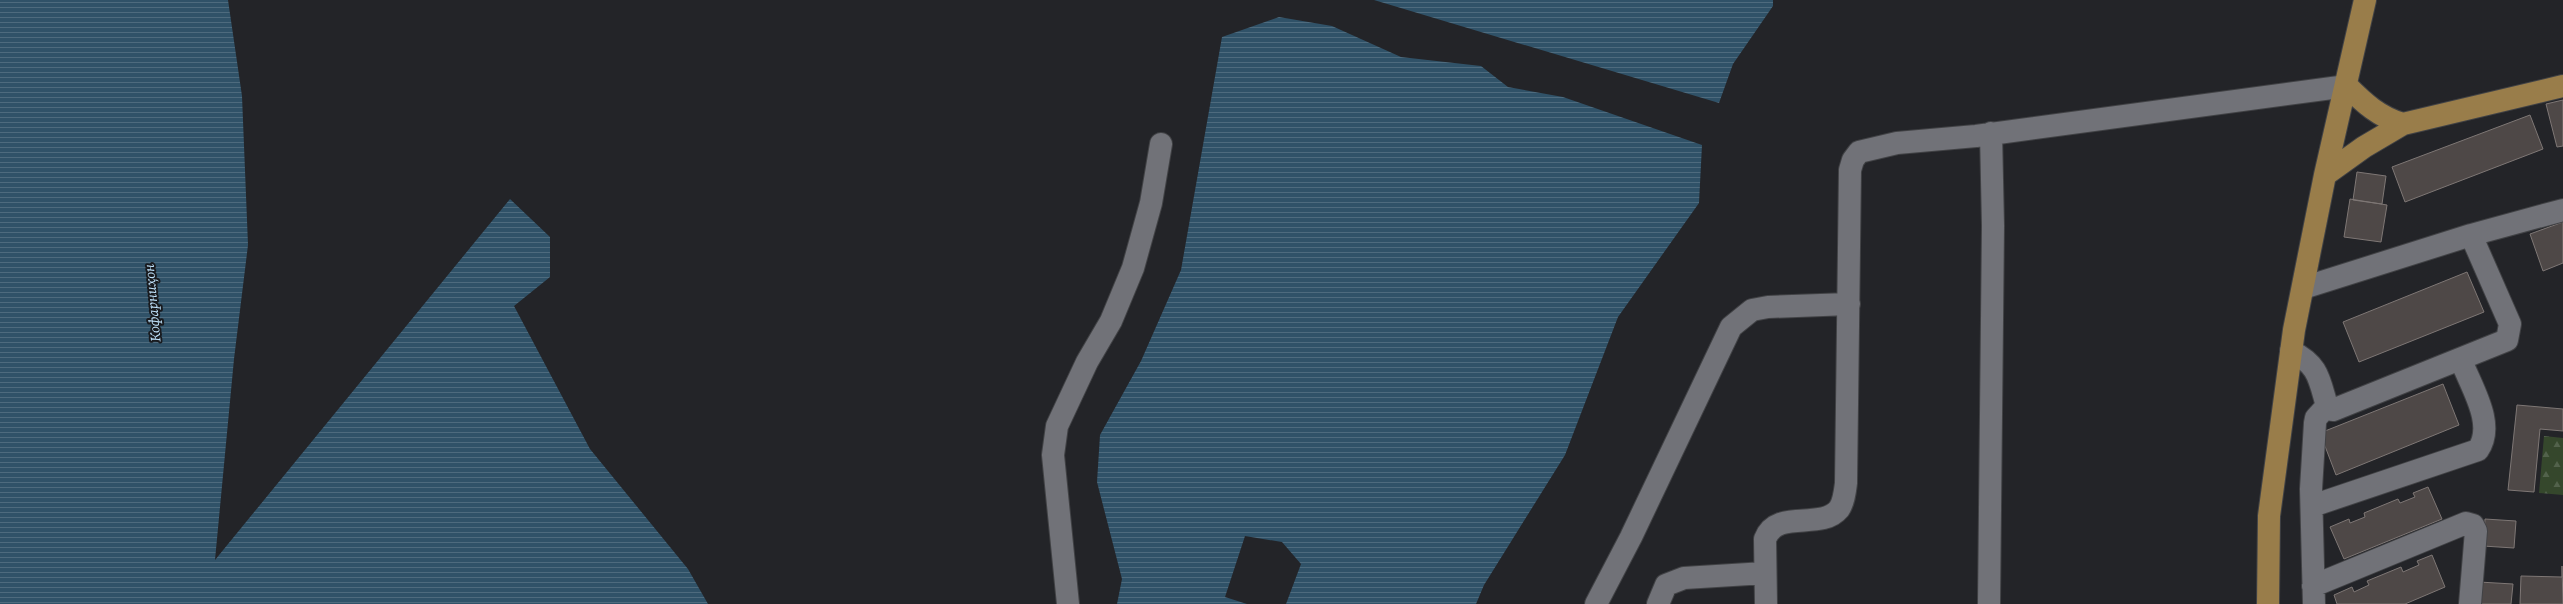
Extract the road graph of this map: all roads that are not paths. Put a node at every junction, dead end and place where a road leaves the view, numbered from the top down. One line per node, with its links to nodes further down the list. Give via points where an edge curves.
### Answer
1 (2365, 0): 2 (main road)
2 (2347, 86): 4 (main road, via 2371,110); 5 (street); 7 (main road)
3 (2563, 86): 4 (main road)
4 (2403, 124): 7 (main road, via 2364,147)
5 (1991, 134): 11 (street, via 1897,143 1858,152 1850,170); 22 (street, via 1993,226)
6 (1161, 144): 18 (street, via 1151,203 1133,268 1111,321 1087,362 1057,426 1053,455)
7 (2325, 175): 10 (main road)
8 (2563, 210): 9 (street)
9 (2471, 235): 10 (street); 13 (street, via 2510,324 2507,340)
10 (2303, 288): 12 (main road)
11 (1849, 304): 16 (street, via 1844,499 1839,509 1830,516 1775,524 1768,531 1766,539); 19 (street, via 1768,307 1752,310 1731,327 1631,537)
12 (2291, 351): 14 (street, via 2312,365 2317,373); 23 (main road, via 2269,516)
13 (2461, 360): 14 (street, via 2334,410); 15 (street, via 2485,423 2486,432 2478,450)
14 (2326, 406): 15 (street, via 2315,423)
15 (2312, 506): 17 (street)
16 (1766, 573): 20 (street, via 1684,578 1666,585); 21 (street)
17 (2314, 595): 24 (street, via 2466,523 2473,525 2476,531)
18 (1068, 604)
19 (1596, 604)
20 (1658, 604)
21 (1766, 604)
22 (1989, 604)
23 (2268, 604)
24 (2470, 604)

